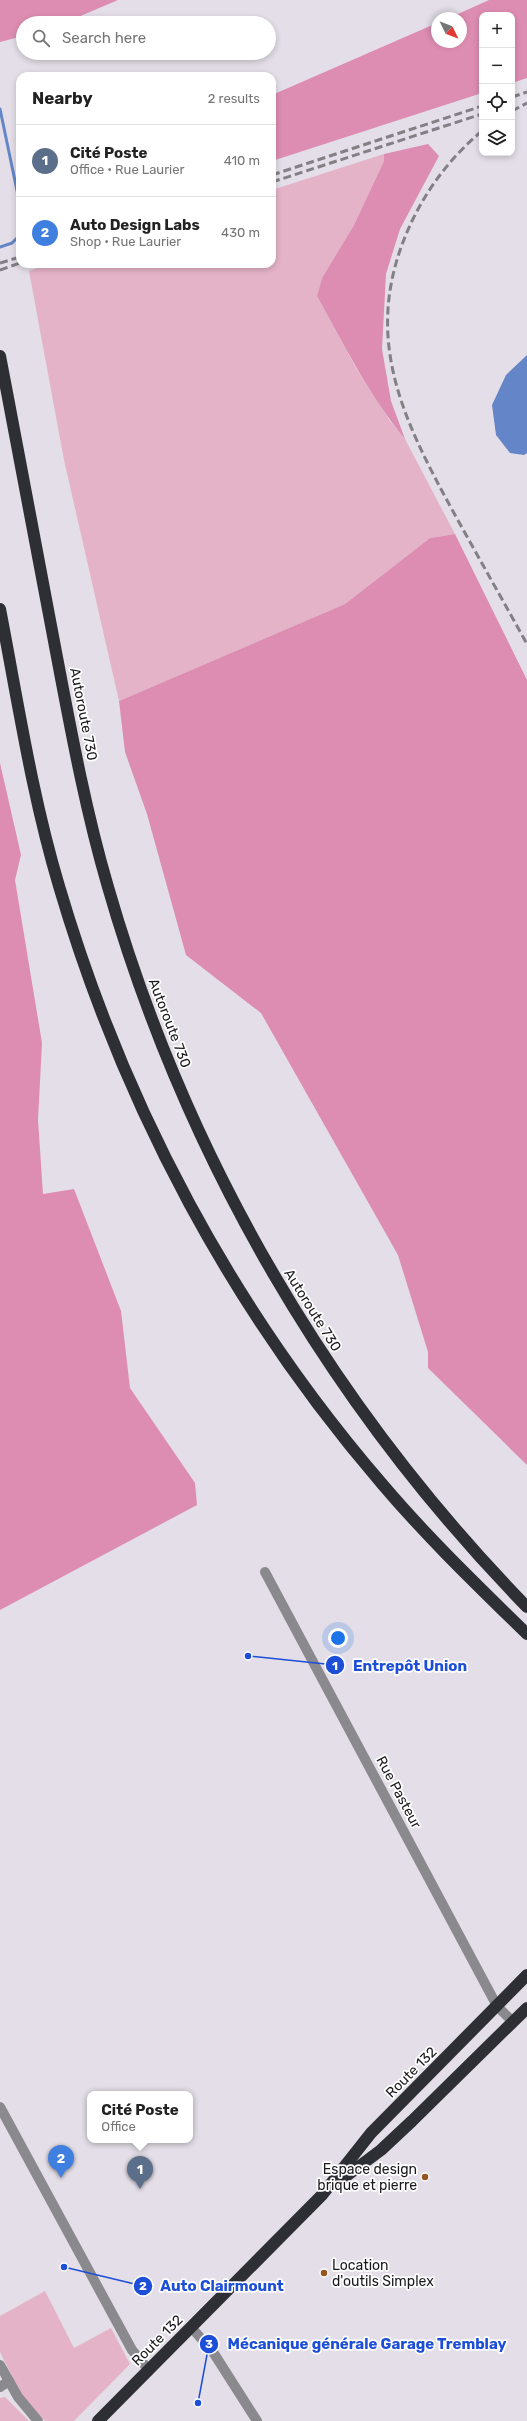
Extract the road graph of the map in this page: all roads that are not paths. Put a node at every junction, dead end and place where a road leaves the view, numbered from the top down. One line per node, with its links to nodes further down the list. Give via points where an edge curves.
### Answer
1 (0, 356): 4 (highway, Autoroute 730, via 73,741 91,822 130,958 168,1060 202,1139 239,1214 317,1347 399,1461 474,1550)
2 (0, 609): 5 (highway, via 35,789 58,885 102,1017 164,1156 236,1285 318,1405 403,1508)
3 (265, 1572): 7 (street, Rue Pasteur)
4 (527, 1607)
5 (527, 1634)
6 (527, 1975): 7 (highway, Route 132)
7 (497, 2006): 9 (street, Rue Pasteur); 10 (highway, Route 132)
8 (527, 2008): 9 (highway, Route 132)
9 (513, 2022): 12 (highway, Route 132)
10 (398, 2106): 12 (highway); 13 (highway, Route 132, via 371,2133)
11 (0, 2107): 16 (street, via 132,2350)
12 (412, 2121): 13 (highway, Route 132, via 381,2150)
13 (322, 2195): 14 (highway, Route 132)
14 (191, 2327): 16 (highway, Route 132); 21 (street, via 213,2352)
15 (0, 2365): 17 (street)
16 (149, 2370): 20 (highway, Route 132)
17 (9, 2381): 18 (street); 19 (street, via 18,2397)
18 (0, 2387)
19 (38, 2421)
20 (98, 2421)
21 (257, 2421)

